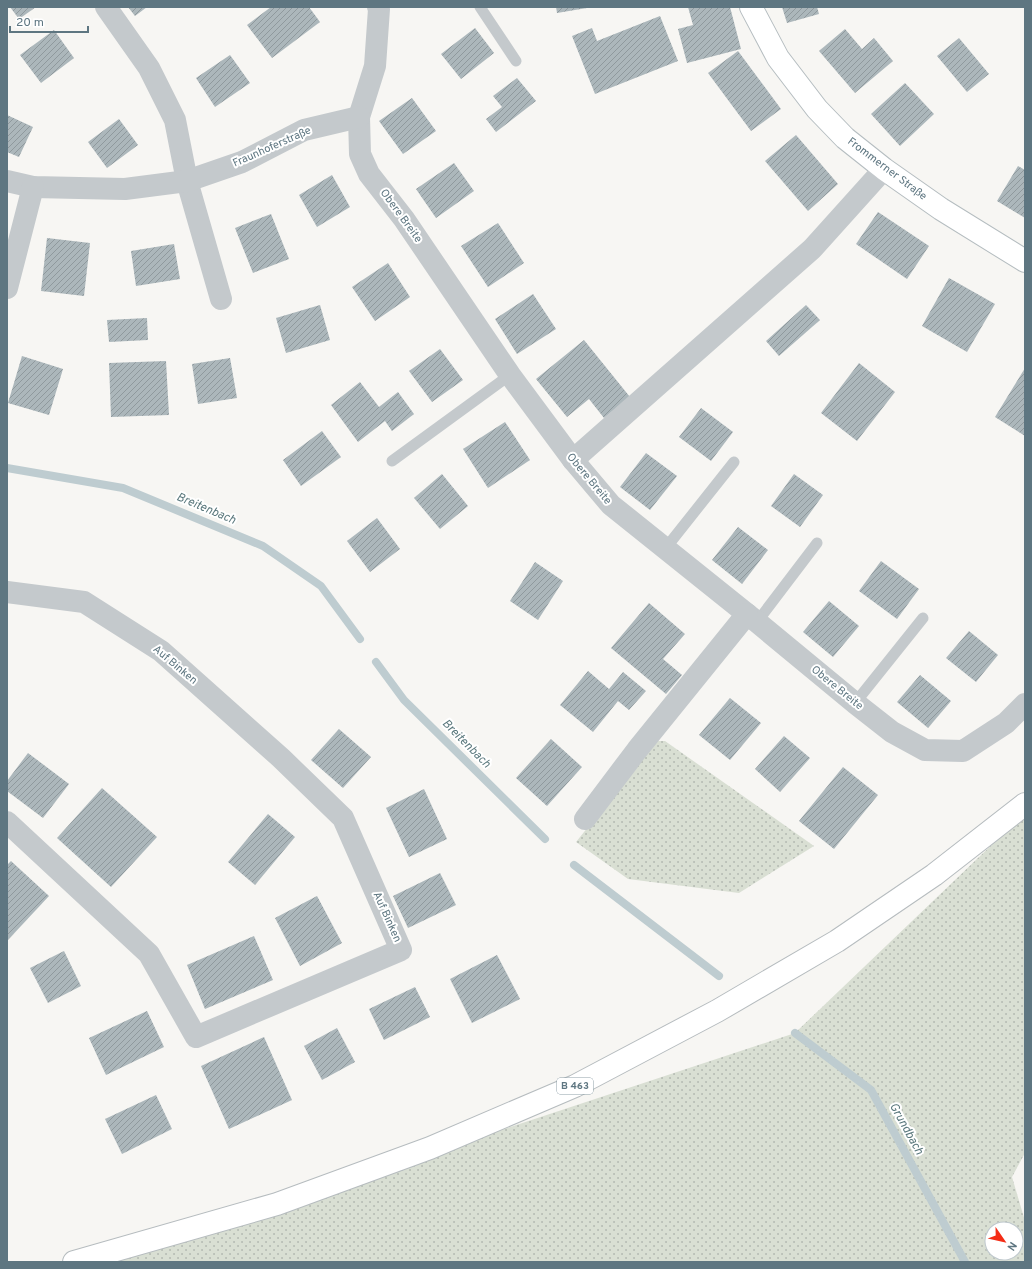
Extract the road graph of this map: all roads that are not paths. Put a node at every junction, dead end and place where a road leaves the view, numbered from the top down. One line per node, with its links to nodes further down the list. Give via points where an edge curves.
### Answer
1 (106, 7): 9 (street, via 149,68 175,120)
2 (480, 7): 5 (lane)
3 (751, 7): 7 (main road, Frommerner Straße, via 778,58 817,108 845,138)
4 (380, 8): 6 (street, Obere Breite, via 375,66)
5 (516, 61)
6 (359, 117): 9 (street, Fraunhoferstraße, via 304,130 242,162); 14 (street, Obere Breite, via 360,154 369,174 404,219)
7 (884, 169): 11 (main road, Frommerner Straße, via 941,209); 15 (street, via 812,249)
8 (7, 181): 10 (street, Fraunhoferstraße)
9 (187, 181): 10 (street, Fraunhoferstraße, via 125,189); 13 (street)
10 (33, 187): 12 (street)
11 (1025, 261)
12 (7, 288)
13 (221, 299)
14 (510, 375): 15 (street, Obere Breite); 16 (lane)
15 (573, 460): 19 (street, Obere Breite, via 610,505)
16 (392, 461)
17 (734, 462): 19 (lane)
18 (817, 543): 21 (lane)
19 (665, 549): 21 (street, Obere Breite)
20 (7, 592): 27 (street, Auf Binken, via 84,602 161,651 276,753 343,818 401,950 196,1037 149,954)
21 (752, 618): 23 (street, Obere Breite); 26 (street, via 637,750)
22 (923, 618): 23 (lane)
23 (855, 704): 24 (street, Obere Breite, via 892,732 925,750 963,751 1006,723)
24 (1025, 704)
25 (1025, 804): 28 (main road, B 463, via 934,875 837,941 717,1011 575,1086 430,1148 277,1204)
26 (585, 819)
27 (7, 822)
28 (74, 1262)

